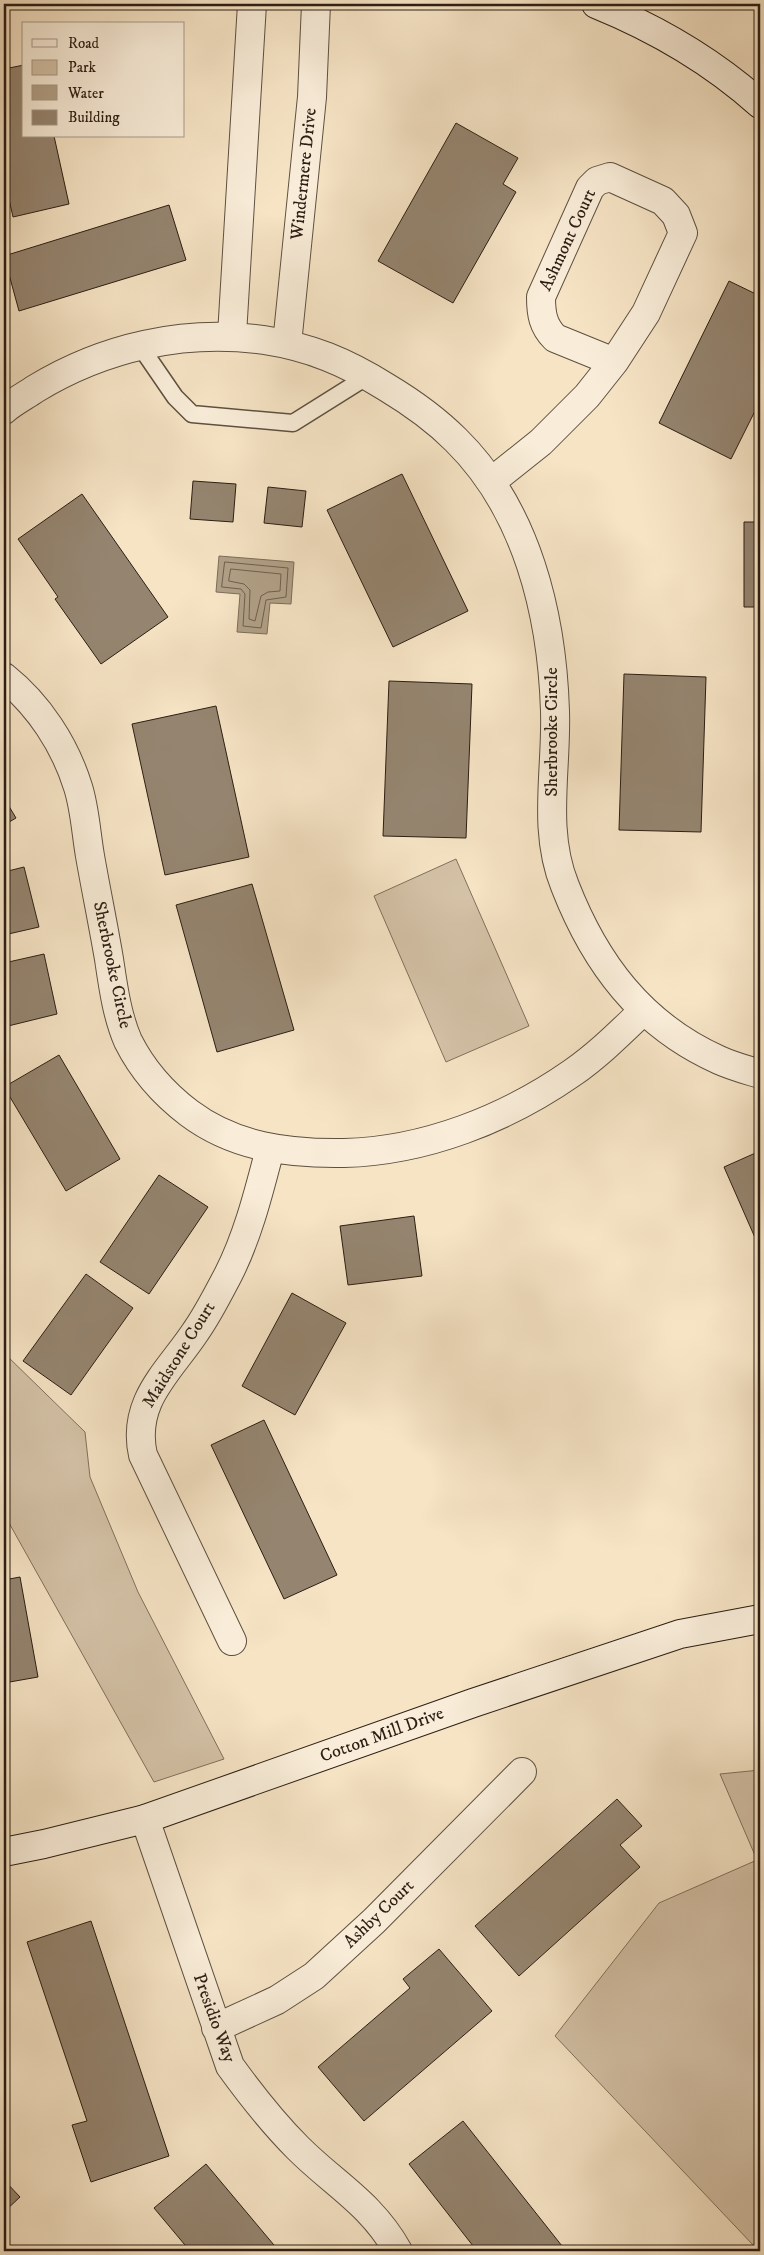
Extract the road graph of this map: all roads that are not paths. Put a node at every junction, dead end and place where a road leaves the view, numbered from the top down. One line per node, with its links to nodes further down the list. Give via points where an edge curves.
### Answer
1 (252, 4): 5 (street)
2 (316, 4): 6 (street, Windermere Drive, via 312,97)
3 (596, 4): 4 (street, via 624,15 685,49)
4 (760, 104)
5 (232, 336): 6 (street, Sherbrooke Circle); 7 (street, Sherbrooke Circle, via 188,337)
6 (287, 344): 9 (street, Sherbrooke Circle, via 338,360)
7 (140, 346): 9 (lane, via 175,397 192,414 293,423); 10 (street, Sherbrooke Circle, via 104,355 55,377)
8 (614, 362): 8 (street, Ashmont Court, via 646,313 682,233 676,215 663,201 610,177 597,181 590,188 541,297 541,315 548,331 556,338); 11 (street, Ashmont Court, via 587,396 541,442)
9 (368, 376): 11 (street, Sherbrooke Circle, via 419,407 457,440)
10 (4, 410)
11 (491, 482): 13 (street, Sherbrooke Circle, via 506,504 524,547 542,606 551,653 556,714 552,783 554,854 586,933 614,978)
12 (4, 677): 15 (street, Sherbrooke Circle, via 36,708 59,742 78,788 116,999 128,1039 144,1067 175,1102 200,1121 235,1139)
13 (643, 1011): 14 (street, Sherbrooke Circle, via 686,1043 720,1061); 15 (street, Sherbrooke Circle, via 571,1074 521,1104 467,1129 413,1145 358,1152)
14 (760, 1074)
15 (270, 1149): 17 (street, Maidstone Court, via 253,1212 229,1273 197,1331 150,1396 141,1418 143,1455)
16 (760, 1619): 19 (street, Cotton Mill Drive, via 680,1634)
17 (232, 1642)
18 (522, 1772): 21 (street, Ashby Court, via 374,1921 314,1976 277,2000)
19 (145, 1819): 20 (street, Cotton Mill Drive); 21 (street, Presidio Way)
20 (4, 1852)
21 (216, 2028): 22 (street, Presidio Way, via 230,2066 254,2099 298,2148 367,2208 387,2231)
22 (398, 2251)

